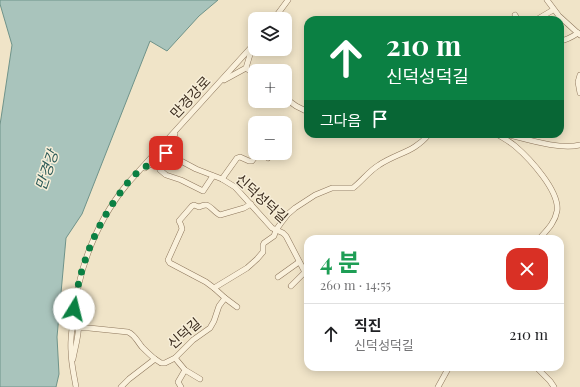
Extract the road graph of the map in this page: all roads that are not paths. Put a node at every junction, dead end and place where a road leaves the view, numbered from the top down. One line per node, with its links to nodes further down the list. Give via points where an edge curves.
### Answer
1 (288, 0): 4 (street)
2 (550, 1): 3 (street)
3 (553, 10): 5 (street); 6 (street)
4 (279, 12)
5 (543, 16)
6 (558, 16)
7 (564, 21): 8 (street)
8 (579, 34): 9 (street)
9 (564, 41)
10 (248, 51): 14 (street, 만경강로)
11 (250, 56): 12 (street)
12 (246, 68): 14 (street)
13 (580, 75): 15 (street)
14 (220, 83): 18 (street, 만경강로)
15 (580, 93)
16 (292, 103): 17 (street)
17 (304, 110)
18 (177, 129): 25 (street); 28 (street, 만경강로)
19 (424, 138): 32 (street, via 413,148 378,165 353,188 332,188 315,195 288,214)
20 (503, 138): 24 (street)
21 (523, 138): 22 (street)
22 (527, 139): 23 (street, via 562,147); 24 (street, via 520,145)
23 (580, 145)
24 (522, 152): 33 (street, via 552,190 556,202 555,219)
25 (166, 153): 26 (street); 29 (street, 신덕성덕길)
26 (156, 160): 28 (street); 29 (street, via 160,170 166,175 203,191)
27 (253, 160): 30 (street, via 249,162 237,158)
28 (138, 173): 41 (street, 만경강로, via 116,198 98,231 80,276)
29 (214, 176): 30 (street, 신덕성덕길)
30 (222, 180): 31 (street, 신덕성덕길, via 235,187)
31 (251, 204): 32 (street, 신덕성덕길); 38 (street, via 220,215 207,205 194,205 179,221 182,225 181,233 168,260)
32 (276, 230): 34 (street, 신덕성덕길, via 289,240); 38 (street, via 274,236 264,243 263,252 257,259)
33 (542, 235)
34 (299, 262): 35 (street, 신덕성덕길); 36 (street)
35 (304, 273): 37 (street)
36 (278, 278)
37 (291, 286)
38 (214, 288): 39 (street)
39 (226, 298): 40 (street); 43 (street, 신덕길, via 219,306 210,328)
40 (237, 307)
41 (74, 309): 42 (street, via 78,315); 45 (street, 만경강로)
42 (79, 328): 44 (street, via 128,332 136,337); 45 (street)
43 (175, 358): 44 (street, 신덕길, via 165,363); 46 (street)
44 (155, 359): 51 (street, 신덕길)
45 (72, 366): 50 (street, 만경강로)
46 (185, 370): 49 (street); 52 (street, via 178,382)
47 (447, 371): 53 (street)
48 (541, 371): 54 (street)
49 (200, 379)
50 (76, 387)
51 (121, 387)
52 (181, 387)
53 (438, 387)
54 (554, 387)

